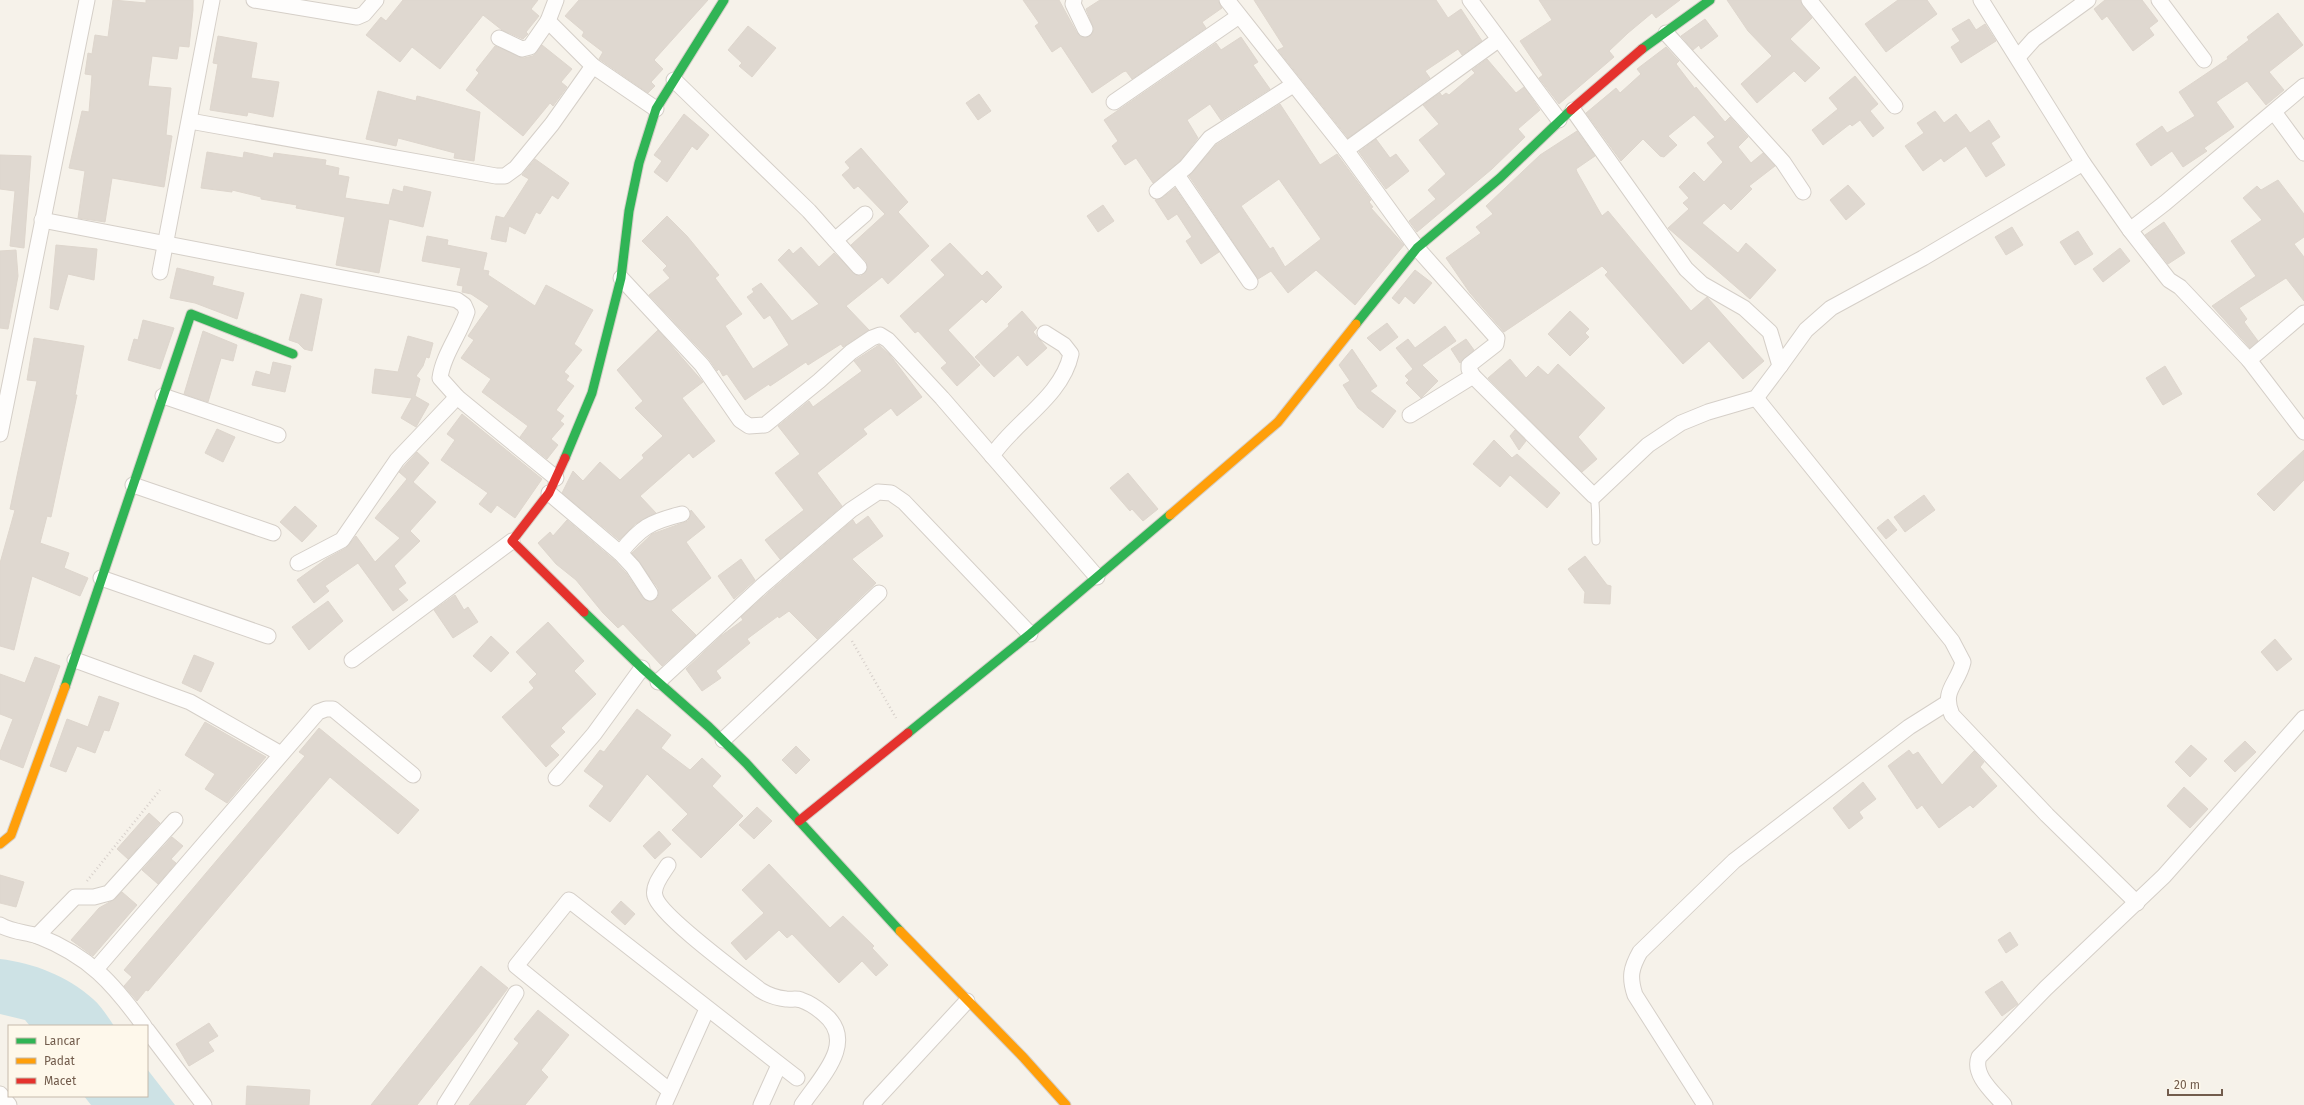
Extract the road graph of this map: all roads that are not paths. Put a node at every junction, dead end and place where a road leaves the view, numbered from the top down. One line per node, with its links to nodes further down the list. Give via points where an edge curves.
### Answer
1 (87, 0): 41 (street)
2 (212, 0): 32 (street)
3 (254, 0): 4 (street, via 356,17 364,14)
4 (376, 0)
5 (556, 0): 16 (street)
6 (724, 0): 24 (street)
7 (1074, 0): 17 (street, via 1072,4)
8 (1227, 0): 15 (street)
9 (1470, 0): 20 (street)
10 (1710, 0): 18 (street)
11 (1809, 0): 28 (street)
12 (1981, 0): 21 (street)
13 (2088, 0): 21 (street, via 2034,39)
14 (2160, 0): 22 (street)
15 (1239, 16): 25 (street); 27 (street)
16 (548, 21): 19 (street, via 530,47 522,49); 23 (street)
17 (1085, 29)
18 (1666, 33): 30 (street, via 1647,45); 39 (street, via 1783,162)
19 (499, 38)
20 (1498, 40): 33 (street); 34 (street)
21 (2018, 57): 36 (street)
22 (2204, 60)
23 (592, 66): 29 (street); 32 (street, via 552,124 516,168 505,176)
24 (674, 80): 29 (street); 43 (street)
25 (1293, 85): 34 (street); 37 (street, via 1210,138)
26 (2304, 86): 31 (street)
27 (1114, 102)
28 (1895, 106)
29 (656, 109): 48 (street, via 635,183)
30 (1573, 110): 33 (street); 54 (street, via 1686,269 1702,284 1744,308 1770,332)
31 (2274, 112): 35 (street); 42 (street, via 2165,204)
32 (190, 120): 44 (street)
33 (1559, 120): 45 (street, via 1500,178)
34 (1346, 150): 45 (street)
35 (2304, 153)
36 (2083, 163): 42 (street); 54 (street, via 1923,258 1831,308 1806,330)
37 (1177, 175): 38 (street); 49 (street)
38 (1157, 191)
39 (1803, 192)
40 (865, 214): 43 (street)
41 (42, 220): 44 (street); 61 (street)
42 (2130, 230): 53 (street, via 2169,280 2180,287)
43 (835, 240): 46 (street)
44 (167, 244): 47 (street); 57 (street, via 457,300 464,305 467,312 441,369 440,378)
45 (1417, 248): 55 (street, via 1497,338 1496,344 1469,365); 74 (street, via 1278,422)
46 (859, 267)
47 (160, 272)
48 (621, 278): 63 (street, via 702,366 740,420 749,426 765,425 852,352 880,335 888,340 942,398); 64 (street, via 592,393 579,429)
49 (1250, 282)
50 (2304, 313): 53 (street)
51 (1045, 333): 63 (street, via 1064,345 1071,354 1069,364 1032,414 1006,438)
52 (293, 354): 56 (street, via 191,314)
53 (2249, 360): 60 (street)
54 (1780, 366): 58 (street)
55 (1473, 376): 59 (street); 67 (street)
56 (164, 396): 62 (street); 65 (street)
57 (457, 397): 64 (street); 73 (street, via 397,460 342,540)
58 (1756, 398): 67 (street, via 1708,412 1681,424 1648,445); 84 (street, via 1952,640 1962,662)
59 (1410, 415)
60 (2304, 432)
61 (0, 434)
62 (278, 435)
63 (992, 456): 74 (street)
64 (556, 478): 66 (street)
65 (133, 485): 69 (street); 75 (street)
66 (549, 493): 70 (street); 72 (street)
67 (1594, 496): 71 (lane)
68 (682, 514): 72 (street, via 655,520)
69 (274, 533)
70 (512, 540): 81 (street); 82 (street)
71 (1596, 541)
72 (620, 553): 76 (street, via 634,567)
73 (298, 563)
74 (1098, 577): 78 (street)
75 (102, 578): 79 (street); 80 (street)
76 (650, 593)
77 (879, 593): 86 (street)
78 (1030, 634): 83 (street, via 904,502 891,493 878,492 851,510 762,586); 91 (street)
79 (268, 636)
80 (75, 660): 87 (street, via 190,702); 92 (street, via 11,835)
81 (352, 660)
82 (642, 668): 83 (street); 89 (street, via 594,734)
83 (658, 682): 86 (street)
84 (1947, 703): 94 (street, via 1952,715 2031,799); 115 (street, via 1909,727 1734,861 1640,952 1632,966 1630,981)
85 (2304, 718): 94 (street)
86 (723, 740): 91 (street)
87 (281, 754): 88 (street, via 318,712 333,709); 97 (street)
88 (413, 775)
89 (556, 778)
90 (175, 820): 96 (street, via 109,893 94,897 74,897)
91 (799, 821): 99 (street, via 868,898)
92 (0, 844)
93 (668, 865): 112 (street, via 654,895 658,904 672,918 760,990 771,996 799,999 812,1004 834,1022 838,1032 835,1057)
94 (2137, 903): 116 (street, via 2046,988 1978,1057 1977,1067 1981,1078)
95 (0, 925): 96 (street)
96 (37, 936): 97 (street, via 66,949)
97 (96, 969): 101 (street, via 120,992)
98 (516, 993): 109 (street)
99 (967, 1001): 113 (street); 114 (street)
100 (707, 1009): 103 (street); 105 (street); 105 (street, via 569,900 516,966)
101 (143, 1025)
102 (148, 1031): 108 (street)
103 (779, 1065): 104 (street); 111 (street)
104 (797, 1078)
105 (670, 1091): 110 (street)
106 (0, 1094): 107 (street)
107 (9, 1105)
108 (204, 1105)
109 (445, 1105)
110 (664, 1105)
111 (761, 1105)
112 (802, 1105)
113 (871, 1105)
114 (1066, 1105)
115 (1705, 1105)
116 (2004, 1105)

